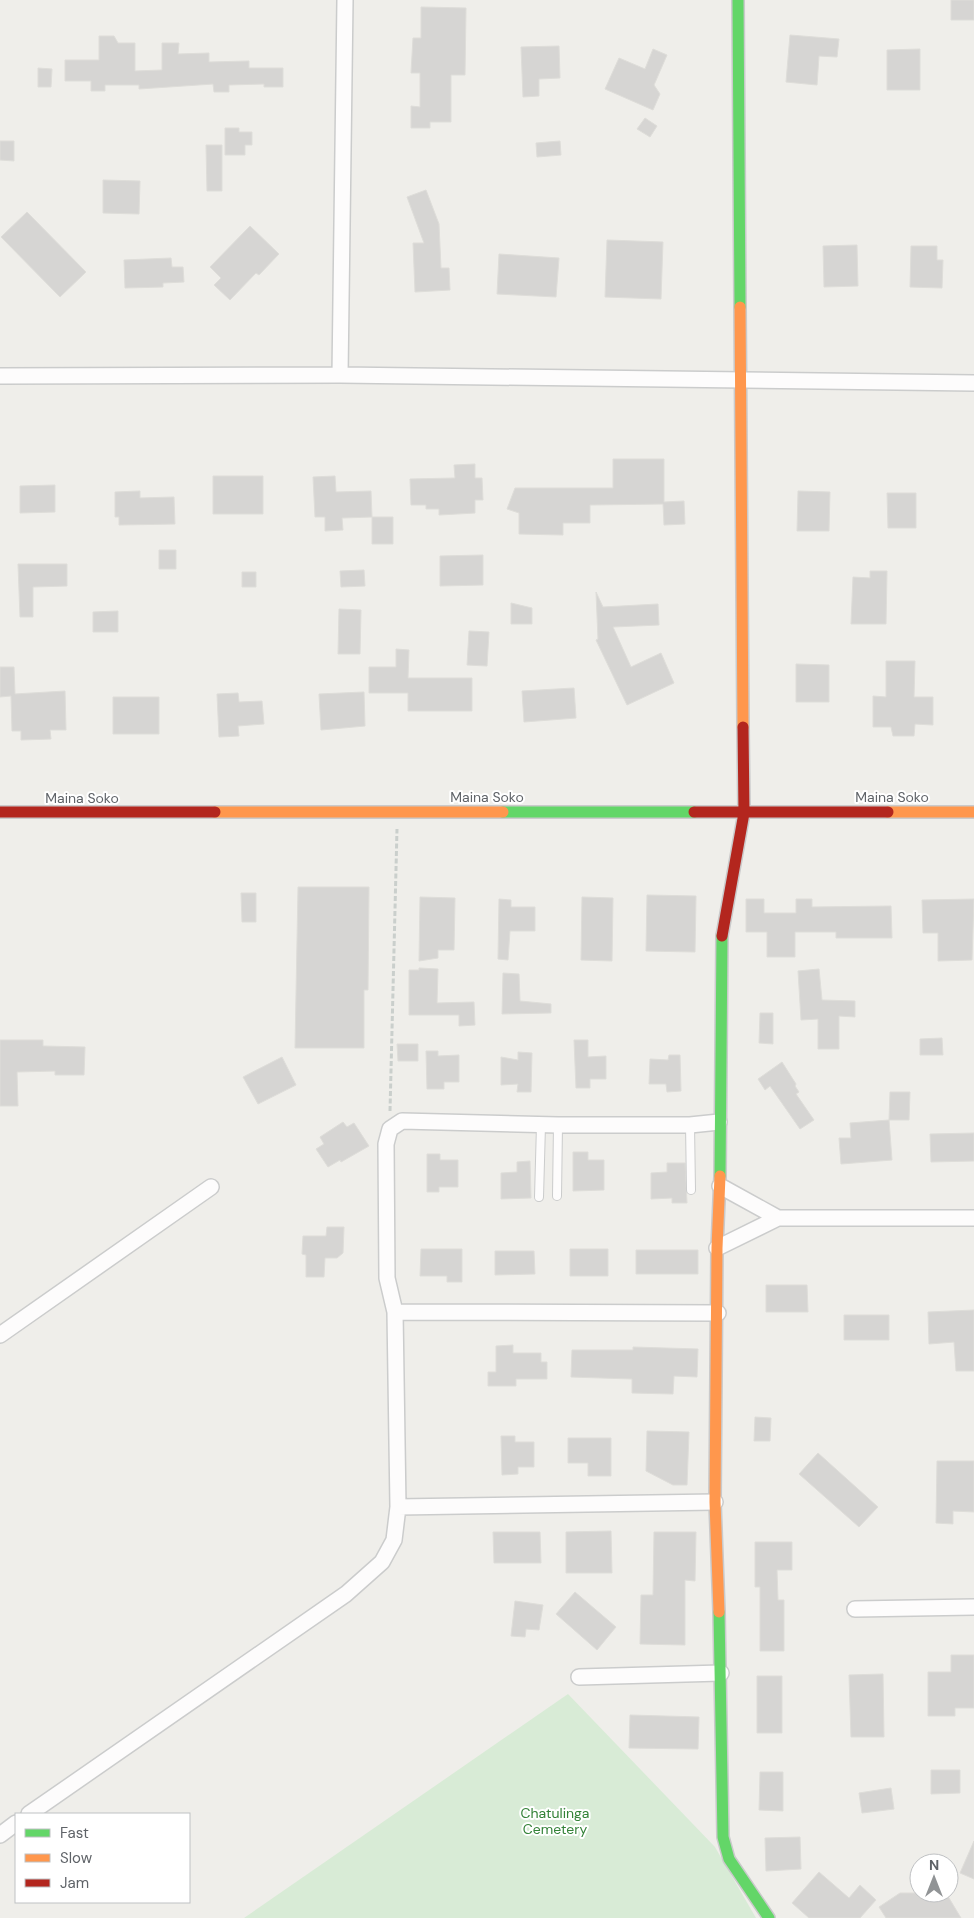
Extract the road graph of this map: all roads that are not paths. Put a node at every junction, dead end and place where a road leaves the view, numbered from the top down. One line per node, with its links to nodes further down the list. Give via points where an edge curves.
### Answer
1 (345, 0): 3 (street)
2 (738, 0): 5 (street)
3 (340, 375): 4 (street); 5 (street)
4 (0, 376)
5 (740, 380): 6 (street); 9 (street)
6 (974, 383)
7 (0, 812): 9 (street, Maina Soko)
8 (974, 812): 9 (street, Maina Soko)
9 (744, 813): 10 (street, via 722,932)
10 (719, 1122): 13 (street); 14 (street)
11 (541, 1125): 12 (street); 18 (lane); 22 (street, via 402,1121 390,1129 386,1144 386,1243 388,1278)
12 (558, 1125): 13 (street); 17 (lane)
13 (690, 1125): 16 (lane)
14 (720, 1186): 19 (street); 21 (street)
15 (211, 1187): 24 (street)
16 (691, 1190)
17 (557, 1196)
18 (539, 1197)
19 (778, 1218): 20 (street); 21 (street)
20 (974, 1218)
21 (717, 1248): 23 (street)
22 (395, 1312): 23 (street); 26 (street)
23 (718, 1313): 25 (street)
24 (0, 1335)
25 (715, 1502): 26 (street); 29 (street)
26 (398, 1507): 31 (street, via 394,1540 382,1562 346,1594)
27 (974, 1607): 28 (street)
28 (855, 1609)
29 (721, 1673): 30 (street); 34 (street, via 723,1837 729,1859)
30 (579, 1678)
31 (30, 1813)
32 (15, 1824): 33 (street)
33 (0, 1835)
34 (768, 1918)

